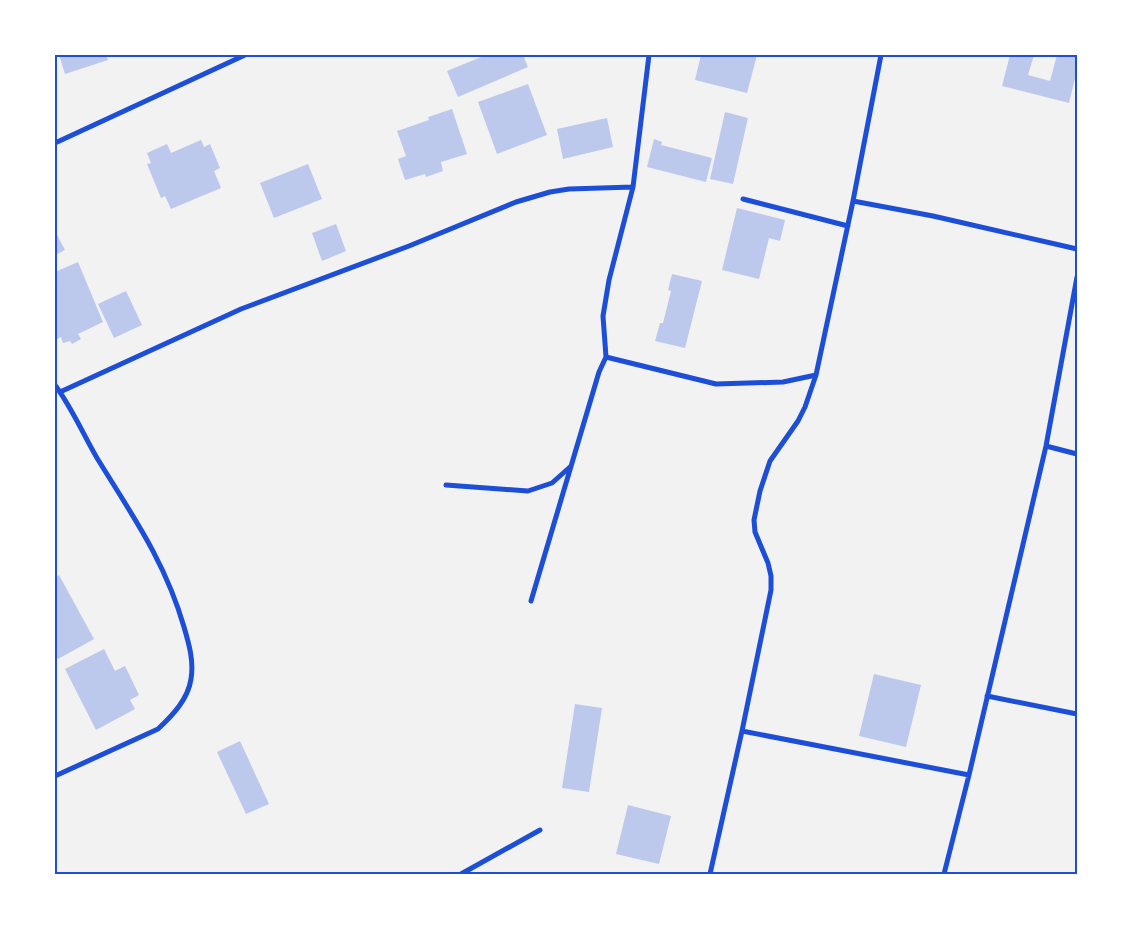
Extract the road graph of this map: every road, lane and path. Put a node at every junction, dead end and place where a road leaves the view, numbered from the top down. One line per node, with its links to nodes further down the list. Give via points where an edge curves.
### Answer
1 (245, 55): 4 (street)
2 (649, 55): 5 (street)
3 (881, 55): 7 (street)
4 (55, 144)
5 (633, 187): 11 (street, via 604,307); 14 (street, via 569,189 516,202 241,309)
6 (743, 199): 8 (street)
7 (853, 201): 8 (street); 9 (street)
8 (848, 226): 12 (street)
9 (1077, 249)
10 (1077, 277): 15 (street)
11 (606, 357): 12 (street, via 716,384 782,382); 17 (street)
12 (816, 375): 22 (street, via 798,422 770,460 760,491 755,532 768,563 771,590)
13 (55, 385): 14 (street)
14 (60, 392): 23 (street, via 160,562 192,655 191,679 186,694 158,729)
15 (1046, 446): 16 (street); 20 (street)
16 (1077, 454)
17 (570, 467): 18 (street, via 552,483 528,491); 19 (street)
18 (446, 485)
19 (531, 601)
20 (987, 696): 21 (street); 24 (street)
21 (1077, 714)
22 (742, 731): 24 (street); 27 (street)
23 (55, 776)
24 (969, 776): 28 (street)
25 (540, 830): 26 (street)
26 (461, 874)
27 (710, 874)
28 (944, 874)

